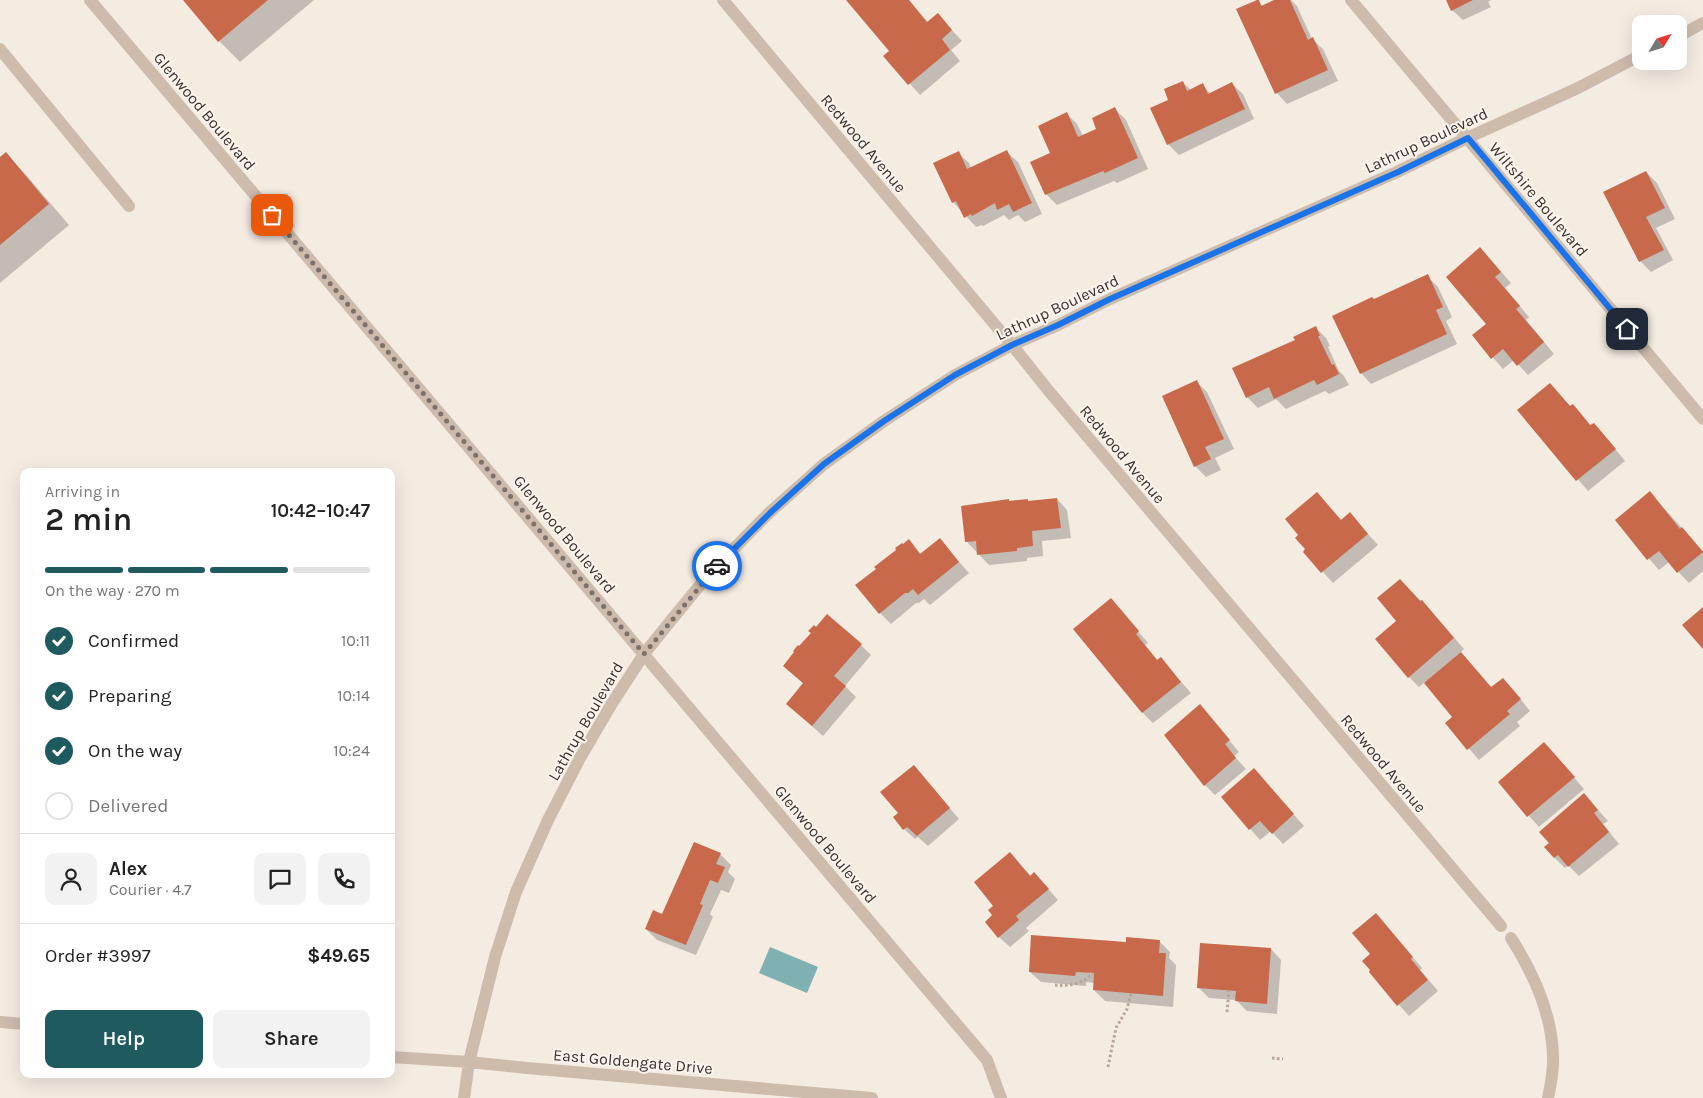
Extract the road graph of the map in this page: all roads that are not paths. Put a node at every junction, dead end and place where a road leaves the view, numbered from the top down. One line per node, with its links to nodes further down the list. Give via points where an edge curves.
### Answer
1 (90, 0): 12 (street, Glenwood Boulevard)
2 (723, 0): 10 (street, Redwood Avenue)
3 (1351, 0): 8 (street, Wiltshire Boulevard)
4 (1703, 23): 5 (street)
5 (1688, 31)
6 (0, 49): 9 (street)
7 (1632, 60): 8 (street, Lathrup Boulevard)
8 (1468, 138): 10 (street, Lathrup Boulevard); 11 (street, Wiltshire Boulevard)
9 (128, 206)
10 (1012, 345): 12 (street, Lathrup Boulevard, via 955,375 824,464 710,573); 13 (street, Redwood Avenue)
11 (1703, 419)
12 (644, 654): 18 (street, Lathrup Boulevard, via 580,758 516,892 495,957); 21 (street, Glenwood Boulevard, via 988,1060)
13 (1501, 926)
14 (1510, 938): 22 (street, via 1536,981 1551,1034 1553,1057)
15 (0, 1022): 16 (street)
16 (20, 1024)
17 (395, 1057): 18 (street, East Goldengate Drive)
18 (470, 1062): 19 (street, Lathrup Boulevard); 20 (street, East Goldengate Drive)
19 (464, 1098)
20 (872, 1098)
21 (1001, 1098)
22 (1548, 1098)

